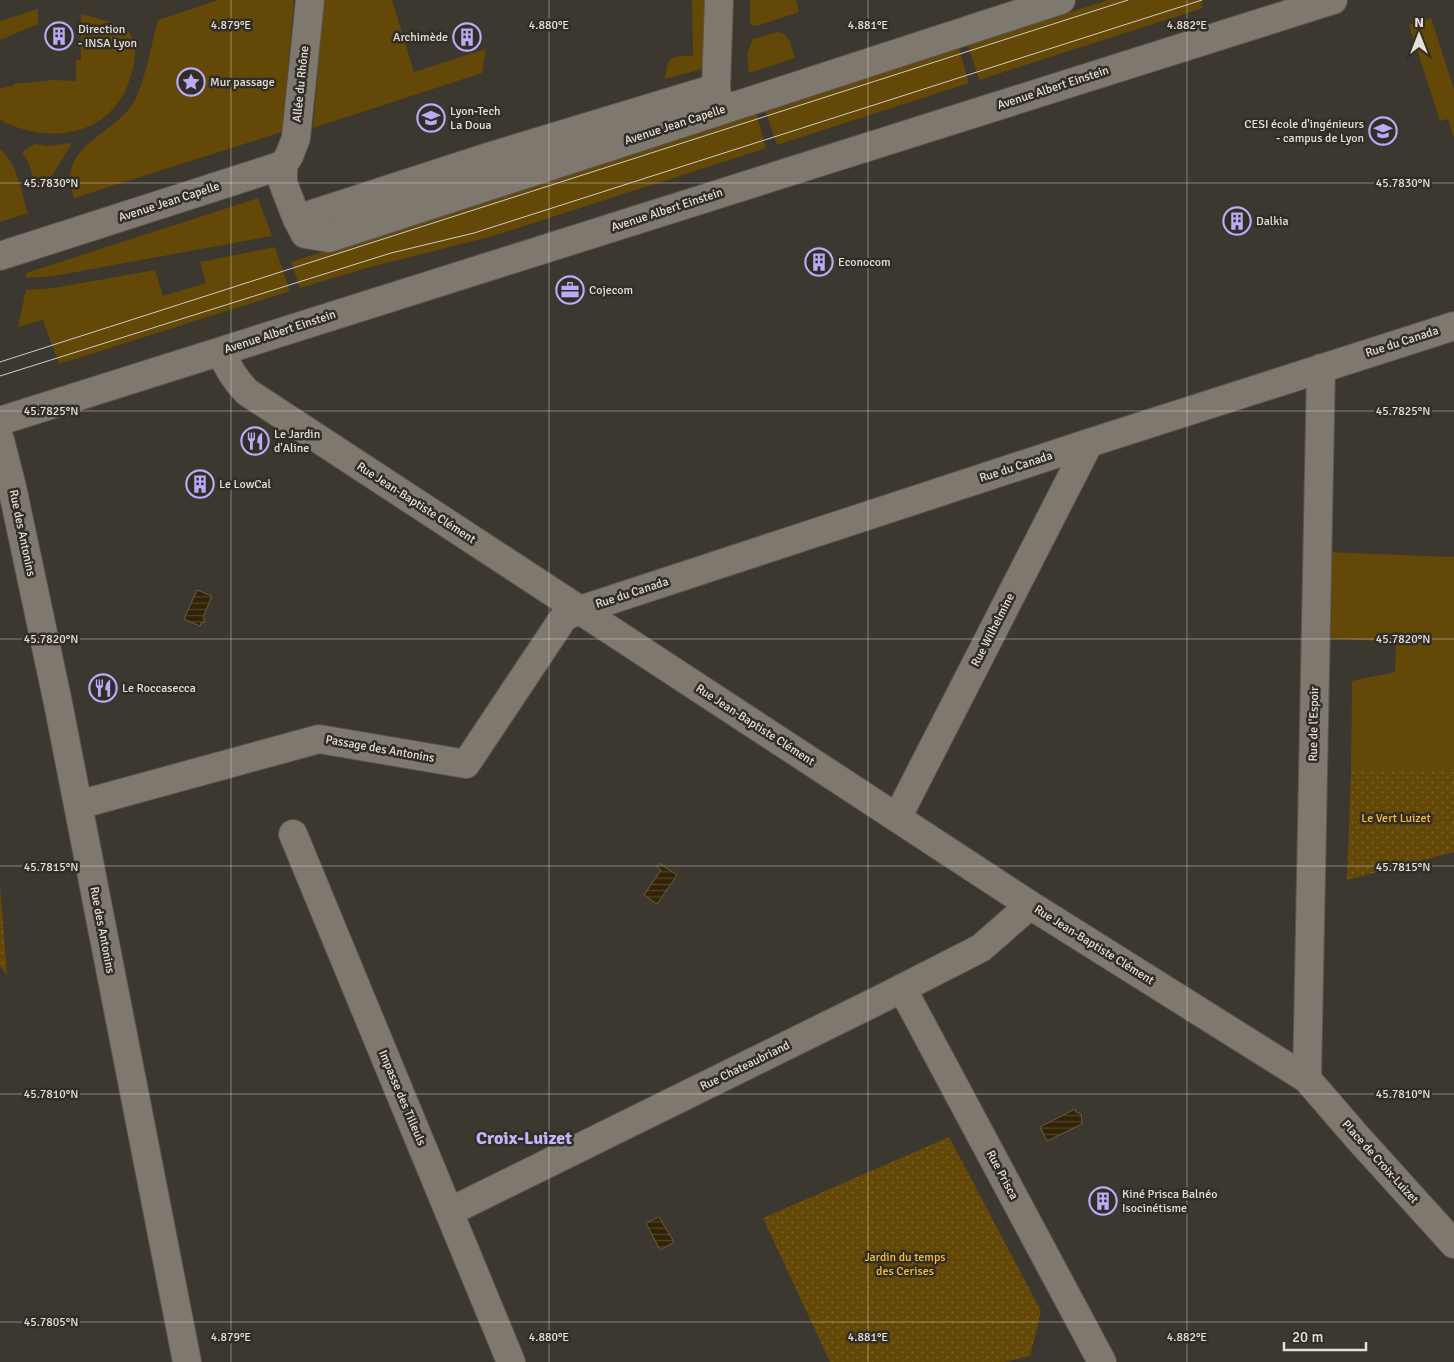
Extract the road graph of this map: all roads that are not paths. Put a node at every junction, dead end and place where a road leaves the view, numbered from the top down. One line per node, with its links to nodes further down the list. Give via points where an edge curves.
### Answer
1 (310, 0): 6 (street, Allée du Rhône, via 296,138)
2 (719, 0): 5 (street)
3 (1060, 0): 5 (street, Avenue Jean Capelle)
4 (1333, 0): 9 (street, Avenue Albert Einstein)
5 (718, 99): 6 (street, Avenue Jean Capelle, via 329,238 305,234 283,183)
6 (283, 165): 7 (street, Avenue Jean Capelle)
7 (0, 256)
8 (1454, 326): 10 (street, Rue du Canada)
9 (221, 351): 11 (street, Avenue Albert Einstein); 14 (street, Rue Jean-Baptiste Clément, via 226,366 247,392)
10 (1321, 368): 13 (street, Rue du Canada); 20 (street, Rue de l'Espoir)
11 (0, 421)
12 (0, 440): 15 (street, Rue des Antonins)
13 (1089, 443): 14 (street, Rue du Canada); 16 (street, Rue Wilhelmine)
14 (580, 610): 15 (street, Passage des Antonins, via 564,617 466,764 319,739); 16 (street, Rue Jean-Baptiste Clément)
15 (78, 805): 23 (street, Rue des Antonins)
16 (897, 818): 18 (street, Rue Jean-Baptiste Clément)
17 (293, 834): 21 (street, Impasse des Tilleuls)
18 (1030, 905): 19 (street, Rue Chateaubriand, via 980,948); 20 (street, Rue Jean-Baptiste Clément)
19 (902, 988): 21 (street, Rue Chateaubriand); 25 (street, Rue Prisca)
20 (1307, 1079): 22 (street, Place de Croix-Luizet)
21 (449, 1212): 24 (street, Impasse des Tilleuls)
22 (1454, 1244)
23 (186, 1362)
24 (511, 1362)
25 (1102, 1362)

